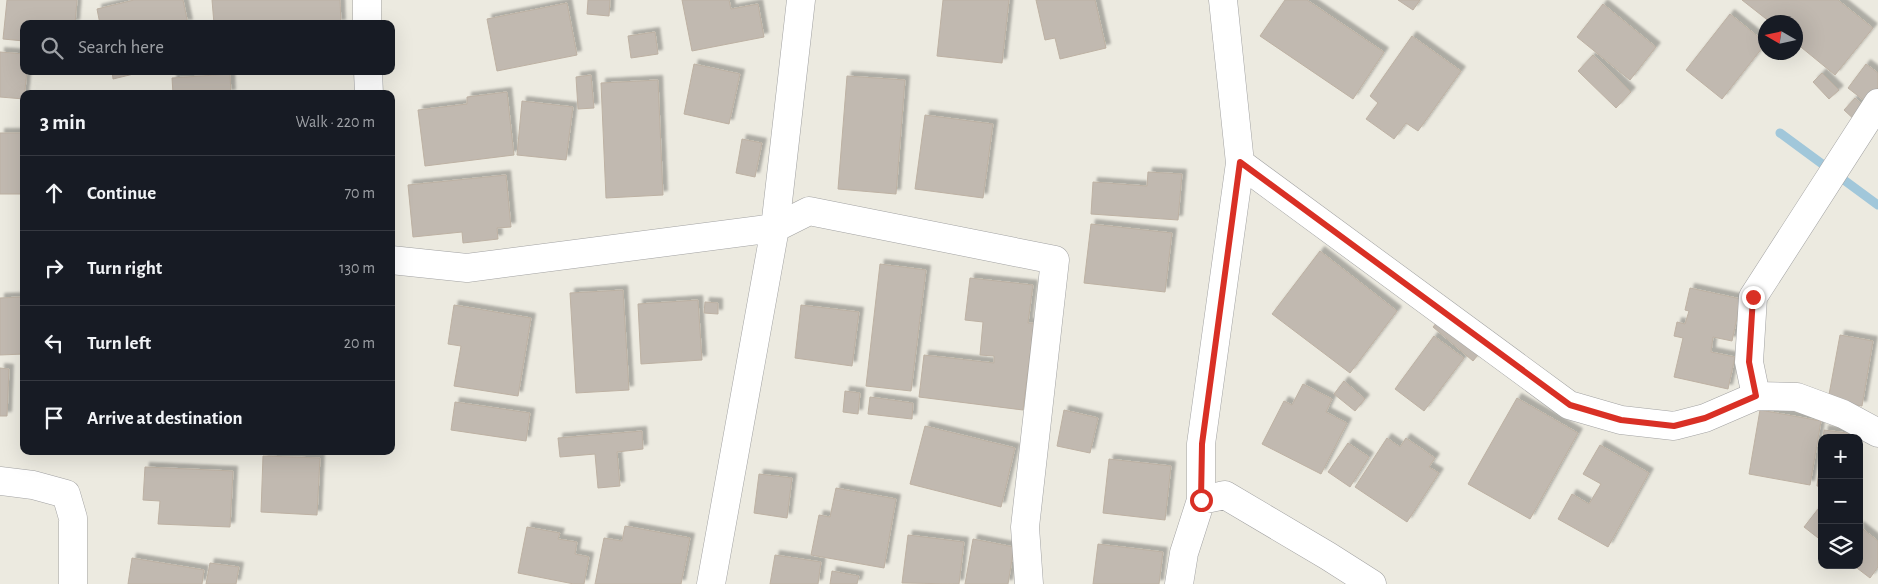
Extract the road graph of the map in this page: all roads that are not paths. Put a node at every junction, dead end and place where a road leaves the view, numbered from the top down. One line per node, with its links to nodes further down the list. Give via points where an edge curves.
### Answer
1 (367, 0): 4 (street)
2 (801, 0): 9 (street)
3 (1224, 0): 8 (street)
4 (367, 20)
5 (368, 75): 6 (street)
6 (369, 90)
7 (1878, 104): 11 (street, via 1753,297 1749,362)
8 (1240, 162): 11 (street, via 1570,405 1621,420 1674,426 1705,418); 14 (street, via 1202,444)
9 (775, 228): 10 (street, via 467,268); 16 (street); 17 (street, via 809,211 1055,260 1024,527)
10 (395, 260)
11 (1756, 396): 12 (street, via 1797,397 1843,414)
12 (1878, 433)
13 (0, 480): 15 (street, via 66,494 73,518)
14 (1201, 500): 18 (street, via 1184,553); 19 (street, via 1224,495)
15 (73, 584)
16 (712, 584)
17 (1029, 584)
18 (1179, 584)
19 (1372, 584)

